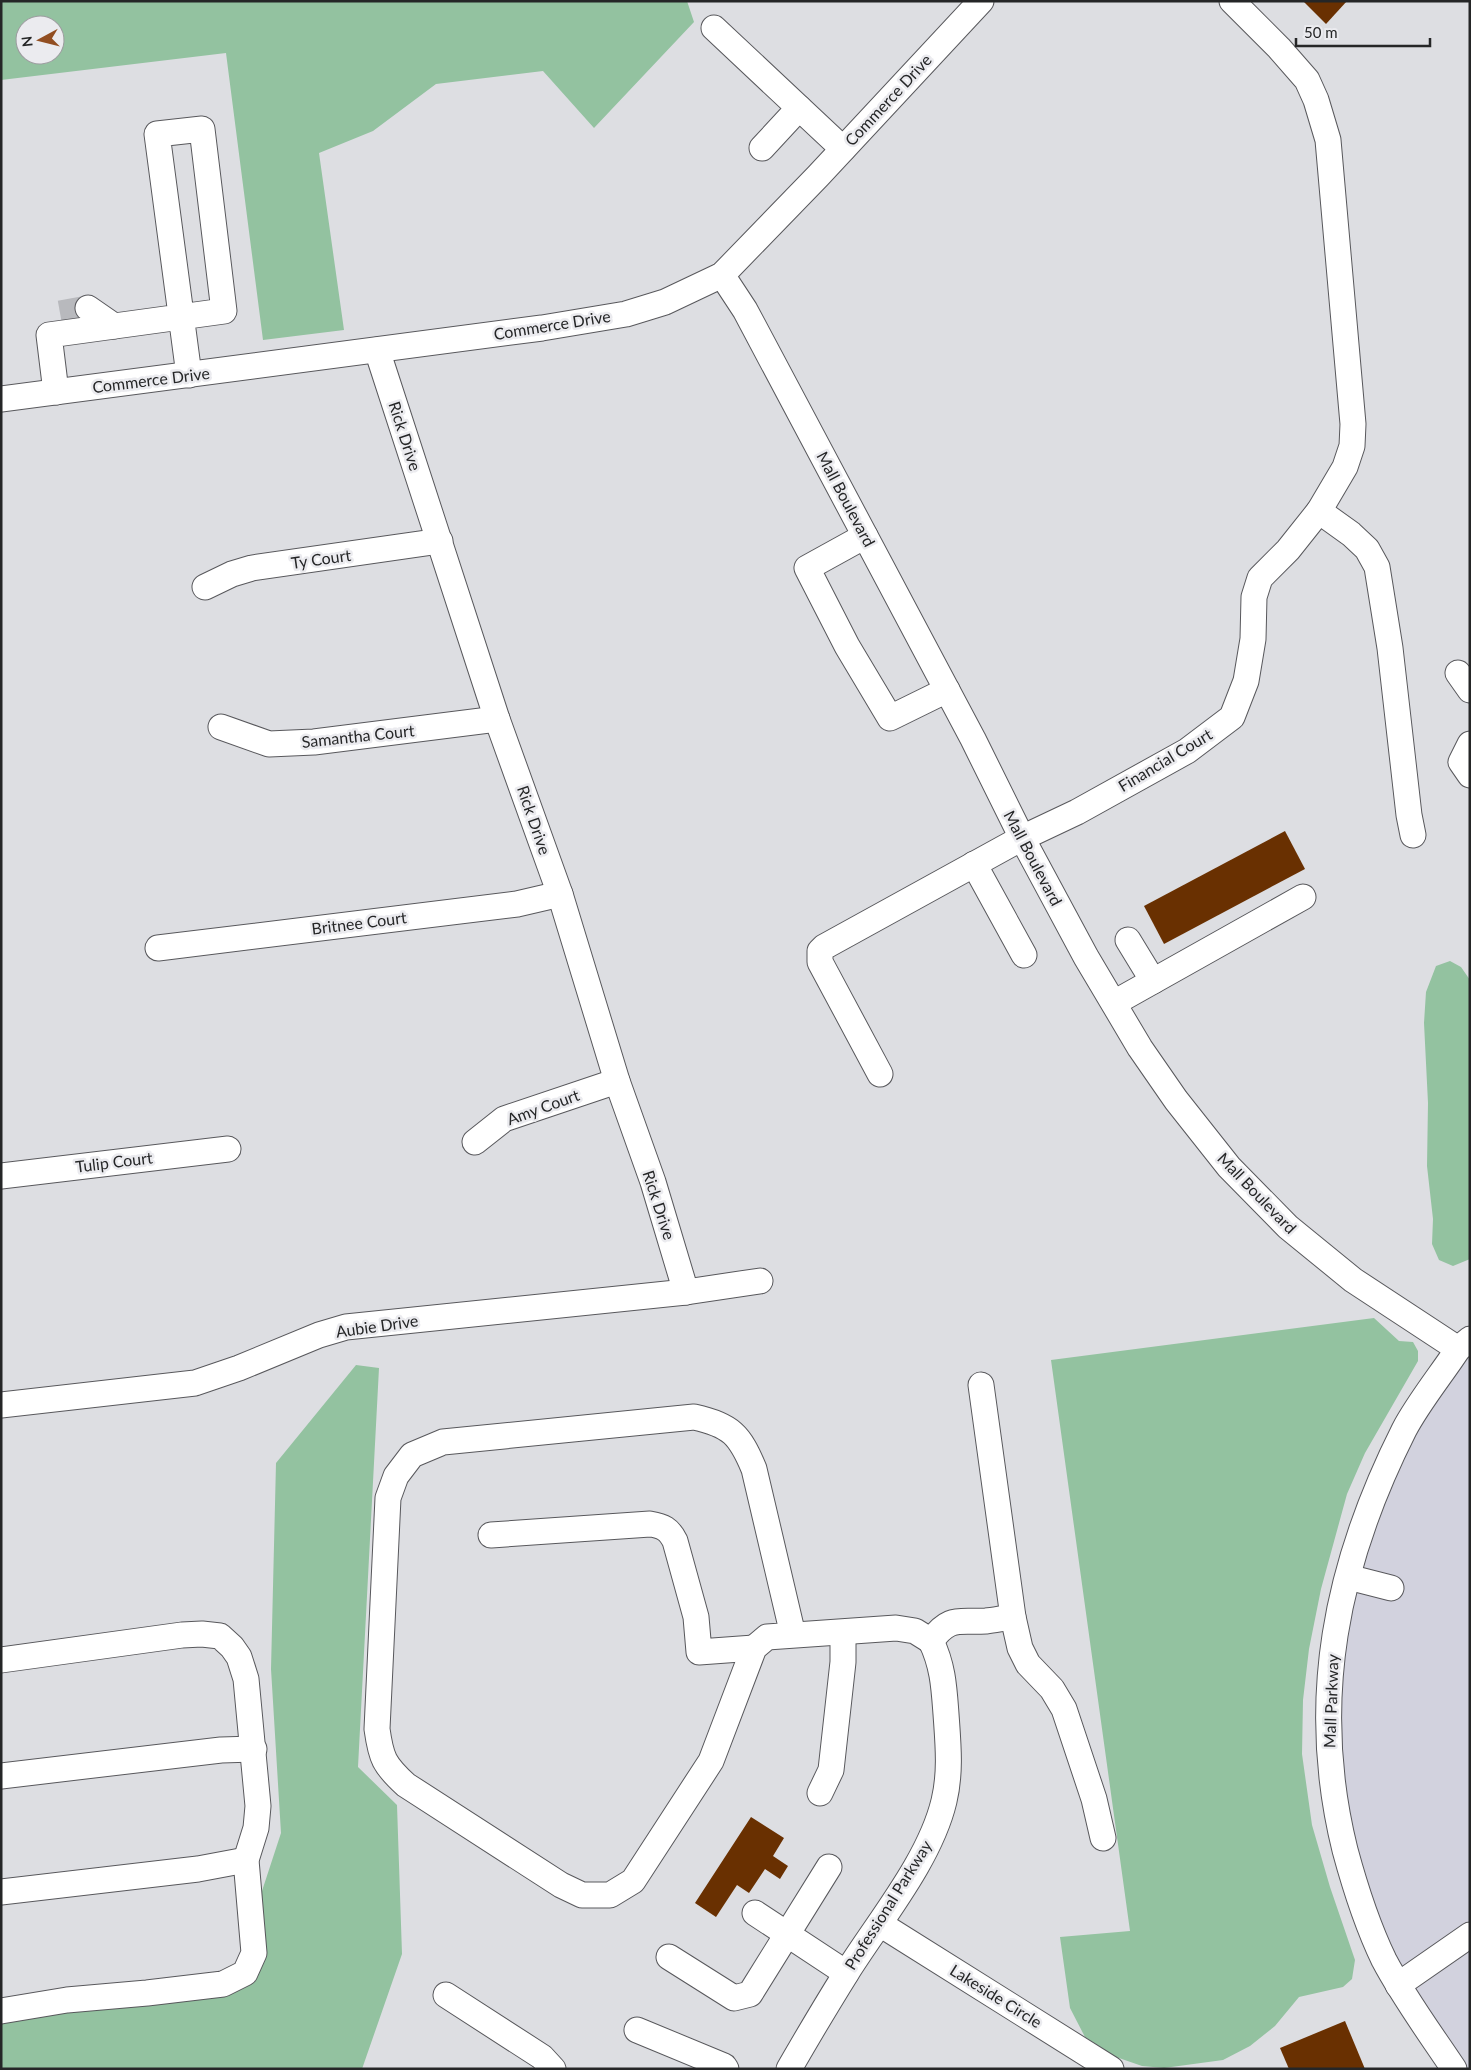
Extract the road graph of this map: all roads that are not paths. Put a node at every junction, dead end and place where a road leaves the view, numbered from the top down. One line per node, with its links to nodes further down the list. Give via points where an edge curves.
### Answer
1 (981, 1): 6 (street, Commerce Drive)
2 (1232, 1): 15 (street, Financial Court, via 1307,80 1328,140 1353,424 1352,446 1345,467)
3 (714, 28): 4 (street)
4 (799, 108): 5 (street); 6 (street)
5 (762, 148)
6 (843, 149): 7 (street, Commerce Drive)
7 (722, 275): 11 (street, Commerce Drive, via 665,302 626,314); 16 (street, Mall Boulevard, via 745,310)
8 (88, 308): 10 (street)
9 (181, 316): 9 (street, via 157,134 202,129 224,311); 10 (street); 12 (street)
10 (114, 326): 13 (street, via 54,324)
11 (377, 350): 12 (street, Commerce Drive); 17 (street, Rick Drive)
12 (189, 375): 13 (street, Commerce Drive)
13 (56, 392): 14 (street, Commerce Drive)
14 (1, 399)
15 (1319, 511): 24 (street, via 1352,534 1367,549 1377,567); 25 (street, Financial Court, via 1288,550 1260,578 1254,597 1253,639 1246,681 1232,718 1187,751 1077,812)
16 (865, 536): 19 (street, Mall Boulevard); 19 (street, via 807,568 843,637 890,718)
17 (440, 541): 18 (street, Ty Court, via 252,568); 20 (street, Rick Drive)
18 (205, 587)
19 (947, 690): 25 (street, Mall Boulevard)
20 (497, 719): 21 (street, Samantha Court, via 314,742 269,744); 27 (street, Rick Drive)
21 (221, 726)
22 (1470, 744): 23 (street, via 1461,762)
23 (1470, 775)
24 (1413, 835)
25 (1022, 838): 26 (street, Financial Court); 33 (street, Mall Boulevard, via 1086,958)
26 (974, 864): 31 (street); 34 (street, Financial Court, via 820,952 820,962)
27 (560, 894): 30 (street, Britnee Court, via 518,904); 35 (street, Rick Drive)
28 (1303, 897): 32 (street)
29 (1128, 940): 32 (street)
30 (158, 948)
31 (1024, 955)
32 (1153, 981): 33 (street)
33 (1114, 1003): 41 (street, Mall Boulevard, via 1176,1100 1230,1166 1288,1227 1352,1280)
34 (880, 1074)
35 (617, 1081): 36 (street, Amy Court, via 504,1119); 40 (street, Rick Drive, via 653,1182)
36 (475, 1142)
37 (228, 1149): 38 (street, Tulip Court)
38 (1, 1176)
39 (760, 1281): 40 (street, Aubie Drive)
40 (686, 1292): 43 (street, Aubie Drive, via 346,1327 319,1334 195,1383)
41 (1464, 1344): 45 (street, Mall Parkway, via 1405,1429 1370,1507)
42 (981, 1385): 47 (street)
43 (1, 1405)
44 (491, 1535): 51 (street, via 650,1524 660,1526 670,1531 675,1541 696,1617 699,1652)
45 (1348, 1577): 46 (street); 66 (street, Mall Parkway, via 1330,1672 1329,1756 1338,1819 1353,1880 1377,1944)
46 (1392, 1588)
47 (1013, 1617): 50 (street, via 952,1622 940,1629); 56 (street, via 1020,1648 1028,1664 1052,1689 1064,1709 1094,1799)
48 (843, 1633): 49 (street); 50 (street, via 896,1628 916,1630); 55 (street, via 843,1662 831,1770)
49 (793, 1635): 51 (street, via 767,1637); 51 (street, via 746,1448 732,1431 712,1421 694,1417 442,1442 412,1455 396,1476 388,1498 377,1728 380,1752 389,1770 406,1785 561,1885 582,1895 610,1895 633,1881 711,1761)
50 (931, 1641): 61 (street, Professional Parkway, via 940,1660 944,1683 949,1763 944,1800 917,1863)
51 (754, 1648)
52 (1, 1660): 53 (street, via 182,1635 220,1636 239,1657 246,1679)
53 (254, 1749): 54 (street, via 221,1750); 57 (street, via 258,1806 256,1828)
54 (1, 1776)
55 (820, 1793)
56 (1103, 1838)
57 (246, 1860): 59 (street, via 198,1869); 68 (street, via 254,1953 245,1973 223,1984 67,2000)
58 (828, 1867): 62 (street)
59 (1, 1892)
60 (755, 1913): 62 (street)
61 (880, 1924): 65 (street, Professional Parkway); 73 (street, Lakeside Circle)
62 (787, 1934): 64 (street, via 750,1994 734,1998); 65 (street)
63 (1470, 1934): 66 (street)
64 (668, 1956)
65 (846, 1973): 72 (street, Professional Parkway)
66 (1398, 1985): 74 (street, Mall Parkway)
67 (446, 1996): 70 (street, via 542,2057)
68 (1, 2011)
69 (637, 2030): 71 (street)
70 (553, 2069)
71 (726, 2069)
72 (789, 2069)
73 (1112, 2069)
74 (1454, 2069)

